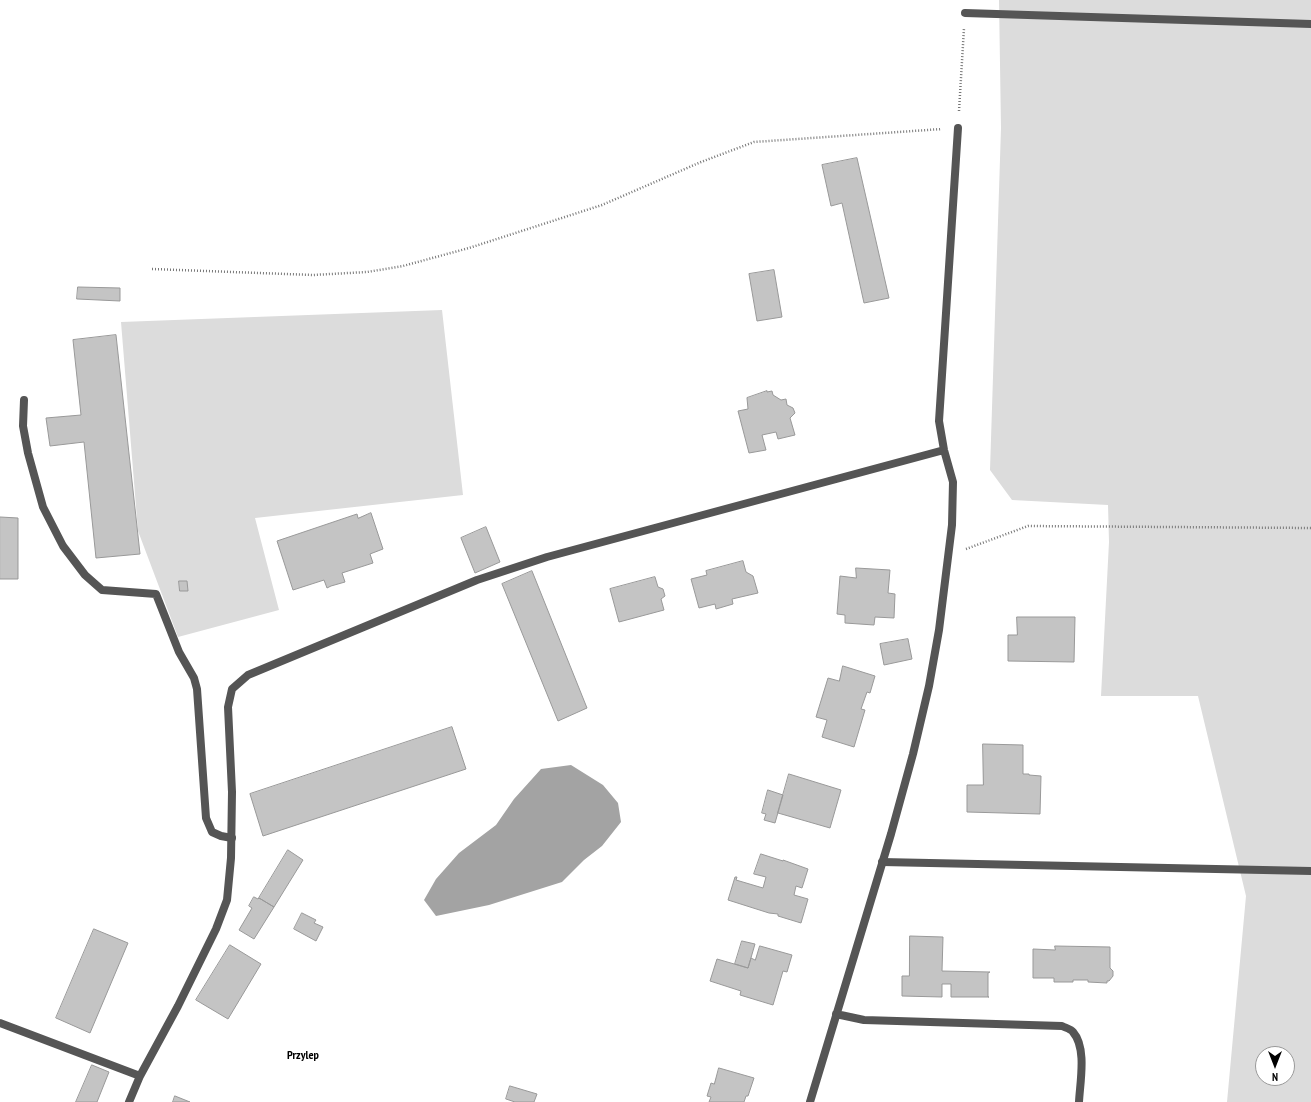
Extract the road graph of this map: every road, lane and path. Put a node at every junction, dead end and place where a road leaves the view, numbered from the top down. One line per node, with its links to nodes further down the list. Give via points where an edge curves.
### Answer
1 (965, 13): 2 (street); 3 (path)
2 (1311, 24)
3 (958, 128): 4 (path, via 754,142 602,205 469,248 403,266 367,272 313,275); 6 (street, via 939,421)
4 (152, 269)
5 (24, 400): 9 (street, via 23,426 28,453 43,507 63,546 85,575 102,590 156,594 197,689 206,818 212,832)
6 (944, 450): 8 (street, via 953,482); 9 (street, via 492,574 248,675 232,689 228,707)
7 (1311, 528): 8 (path, via 1028,526)
8 (948, 556): 10 (street, via 929,686 913,754)
9 (232, 838): 14 (street, via 226,900 216,929)
10 (882, 862): 11 (street); 12 (street)
11 (1311, 871)
12 (836, 1014): 16 (street); 17 (street, via 864,1020 1062,1026 1072,1031 1081,1053)
13 (0, 1023): 14 (street)
14 (140, 1076): 15 (street)
15 (129, 1102)
16 (810, 1102)
17 (1079, 1102)

